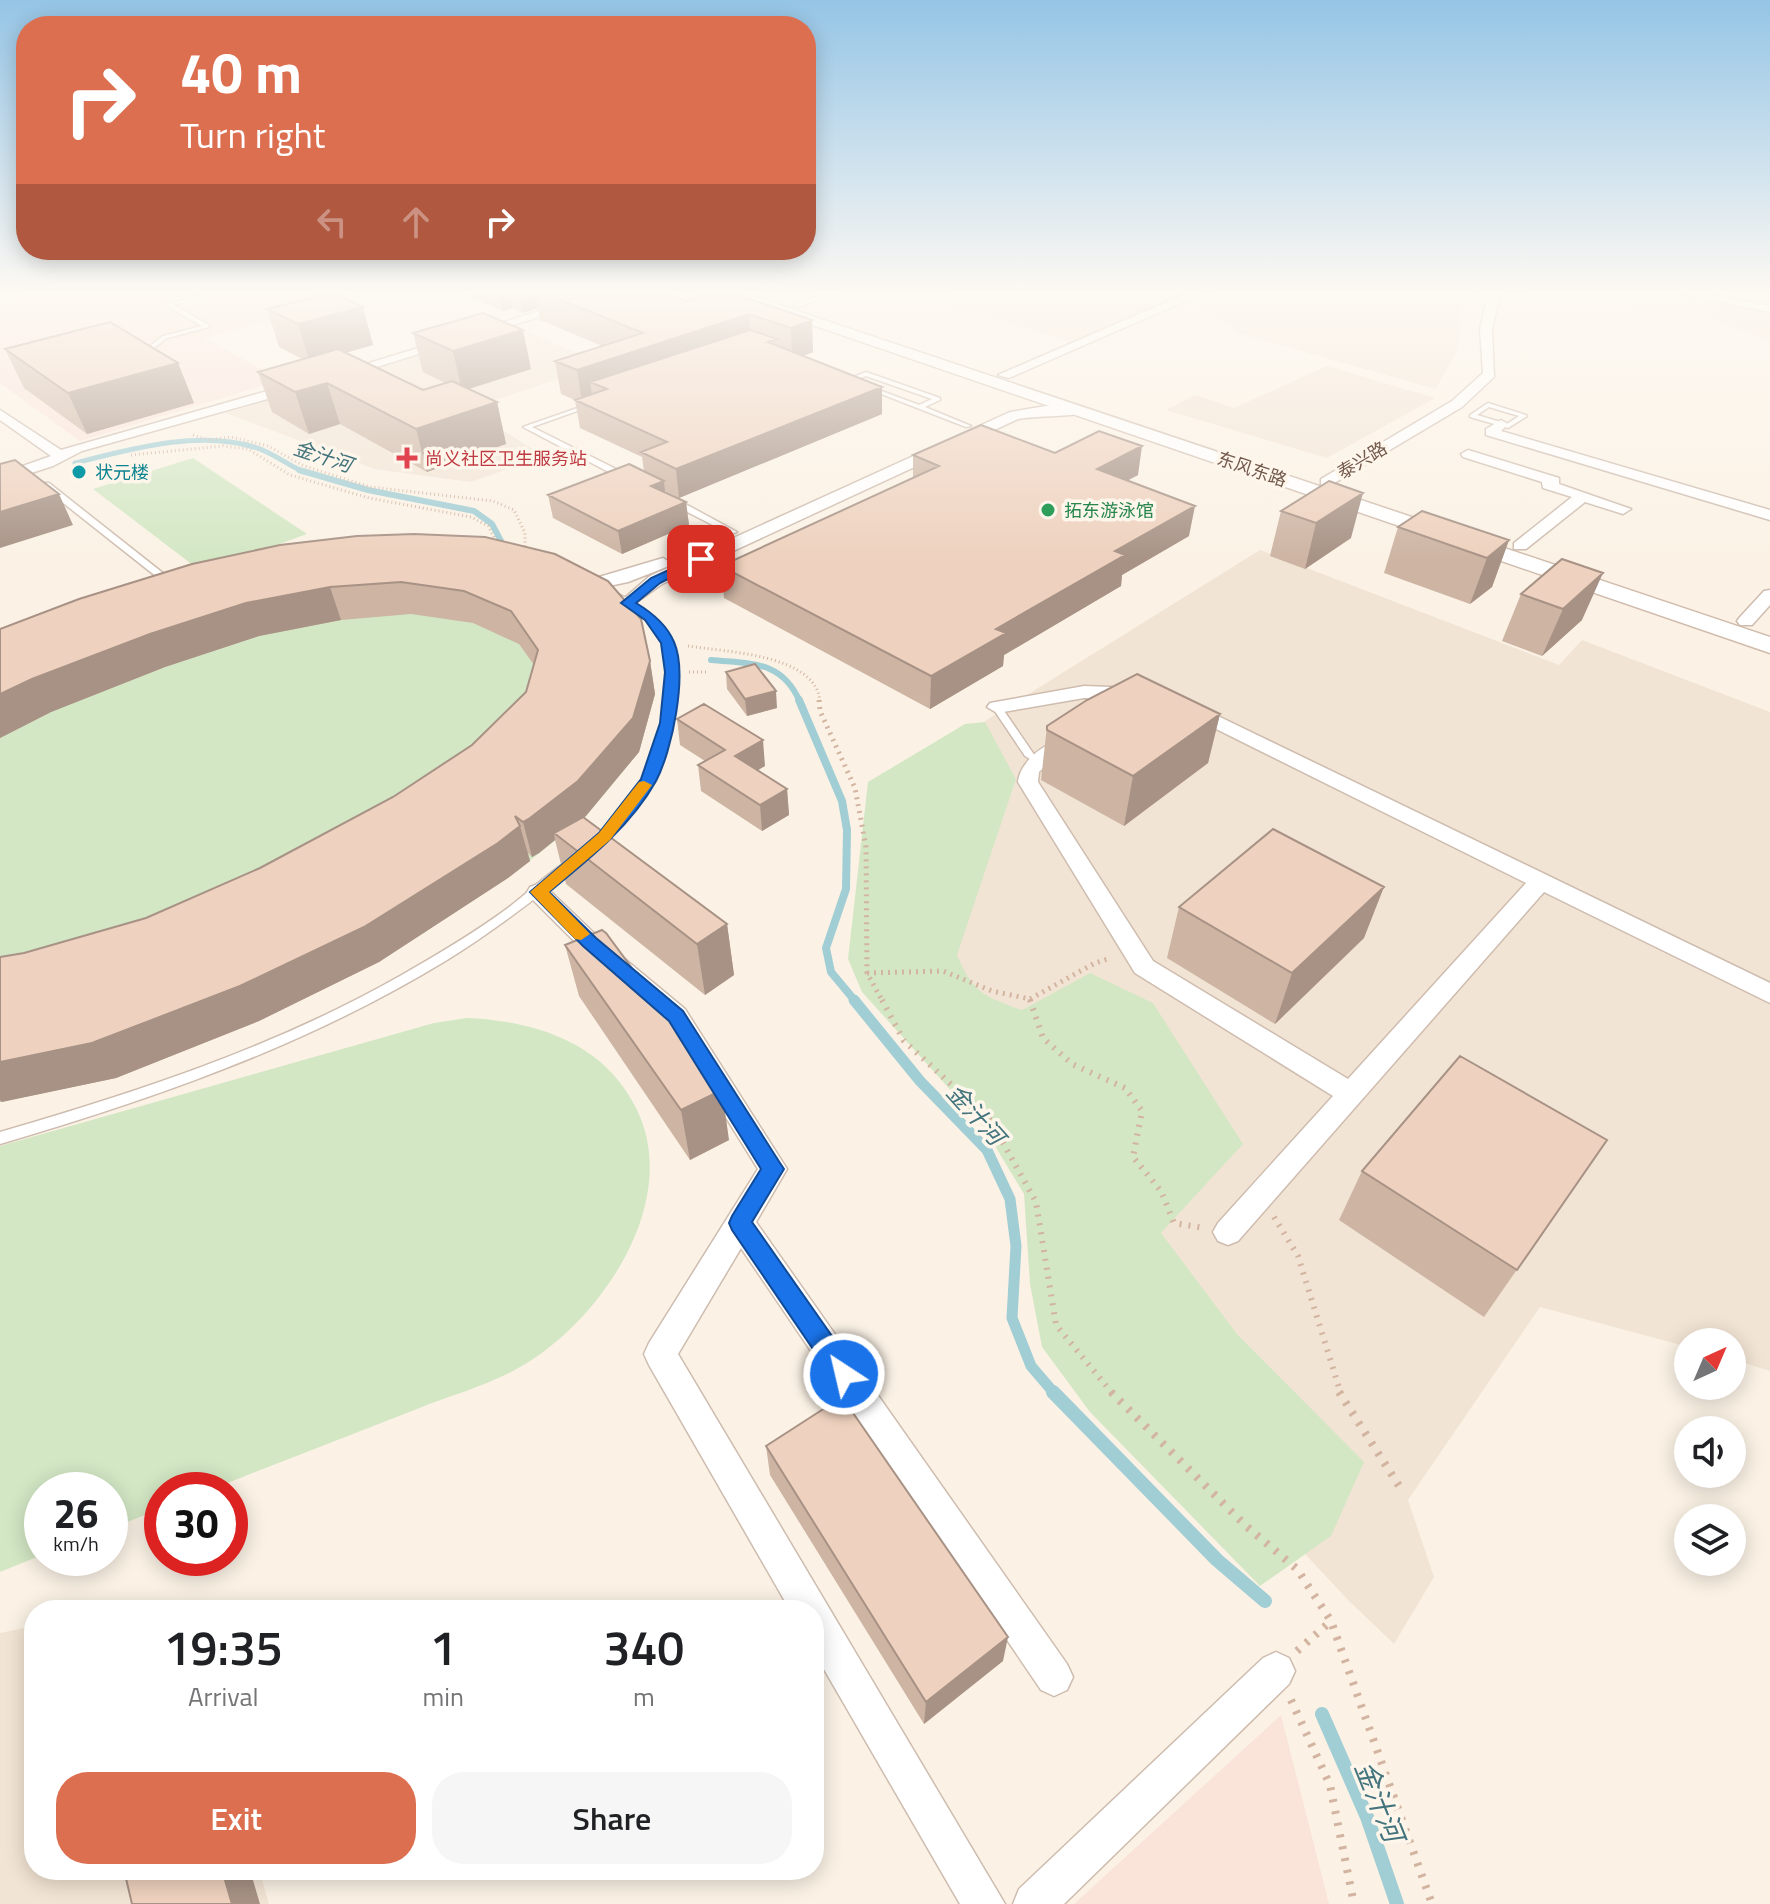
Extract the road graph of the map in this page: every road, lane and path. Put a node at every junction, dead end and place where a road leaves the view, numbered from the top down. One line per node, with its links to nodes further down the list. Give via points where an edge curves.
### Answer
1 (305, 384): 14 (street)
2 (859, 384): 10 (lane)
3 (894, 384): 10 (lane, via 938,399)
4 (998, 384): 16 (street, via 1007,393 1007,407)
5 (1010, 384): 11 (main road, 东风东路)
6 (1015, 384): 26 (main road, 东风东路)
7 (1478, 384): 9 (street, 泰兴路)
8 (601, 401): 27 (lane, via 526,427)
9 (1455, 405): 12 (lane); 26 (street, 泰兴路)
10 (920, 407): 16 (lane)
11 (1082, 412): 39 (street, via 1015,415 656,580); 43 (main road, 东风东路)
12 (1479, 412): 15 (lane, via 1472,416); 15 (lane, via 1488,405 1524,416 1508,426)
13 (0, 414): 21 (street)
14 (174, 420): 17 (path, via 192,435); 21 (street)
15 (1501, 424): 22 (street, via 1491,432)
16 (968, 426): 32 (street)
17 (209, 440): 18 (path); 35 (path, via 231,437 268,446 304,466 370,487 493,501 514,510 525,533)
18 (203, 447): 20 (path); 34 (path, via 248,449 290,475 369,498 471,517 488,526)
19 (1468, 454): 25 (street)
20 (126, 455)
21 (60, 456): 23 (street)
22 (1583, 460): 25 (street); 31 (street)
23 (32, 477): 24 (street); 37 (lane)
24 (0, 479)
25 (1554, 481): 28 (street, via 1548,485)
26 (1326, 482): 33 (main road, 东风东路)
27 (636, 483)
28 (1583, 496): 30 (street); 33 (street)
29 (664, 497): 32 (lane)
30 (1623, 509)
31 (1770, 515)
32 (733, 532): 36 (street, via 649,569)
33 (1520, 546): 40 (main road, 东风东路)
34 (500, 551)
35 (525, 555)
36 (589, 582): 39 (lane)
37 (173, 585)
38 (1770, 595): 40 (street)
39 (628, 603): 42 (lane, via 650,618)
40 (1746, 621): 41 (main road, 东风东路)
41 (1770, 629)
42 (668, 643): 48 (lane, via 668,723 649,780 605,836); 50 (path, via 782,662 804,672 819,692 820,711 855,788 866,847)
43 (1770, 645)
44 (997, 707): 46 (lane); 47 (street, via 1092,690 1160,698 1202,713)
45 (1092, 733): 49 (street, via 1043,757 1029,770 1028,782)
46 (1030, 756)
47 (1542, 880): 51 (street); 53 (street)
48 (538, 892): 54 (lane, via 407,978 324,1023 228,1066); 56 (street, via 676,1016 773,1169)
49 (1134, 952): 52 (path, via 1095,963); 53 (street, via 1144,967)
50 (867, 973): 52 (path, via 943,971 992,991); 60 (path, via 904,1041 991,1121 1036,1202 1056,1325 1113,1394 1297,1569)
51 (1770, 994)
52 (1030, 999): 57 (path, via 1043,1038 1072,1064 1125,1088 1142,1111 1133,1157 1161,1191 1174,1223)
53 (1351, 1094): 55 (street)
54 (0, 1138)
55 (1260, 1195): 57 (street); 58 (path, via 1298,1256 1337,1388)
56 (740, 1223): 59 (street, via 660,1354); 63 (street)
57 (1228, 1232)
58 (1401, 1489)
59 (805, 1600)
60 (1331, 1621): 62 (path); 67 (path)
61 (824, 1633): 64 (street)
62 (1276, 1671): 65 (street); 66 (path, via 1330,1785)
63 (1054, 1677)
64 (984, 1904)
65 (1034, 1904)
66 (1354, 1904)
67 (1432, 1904)

